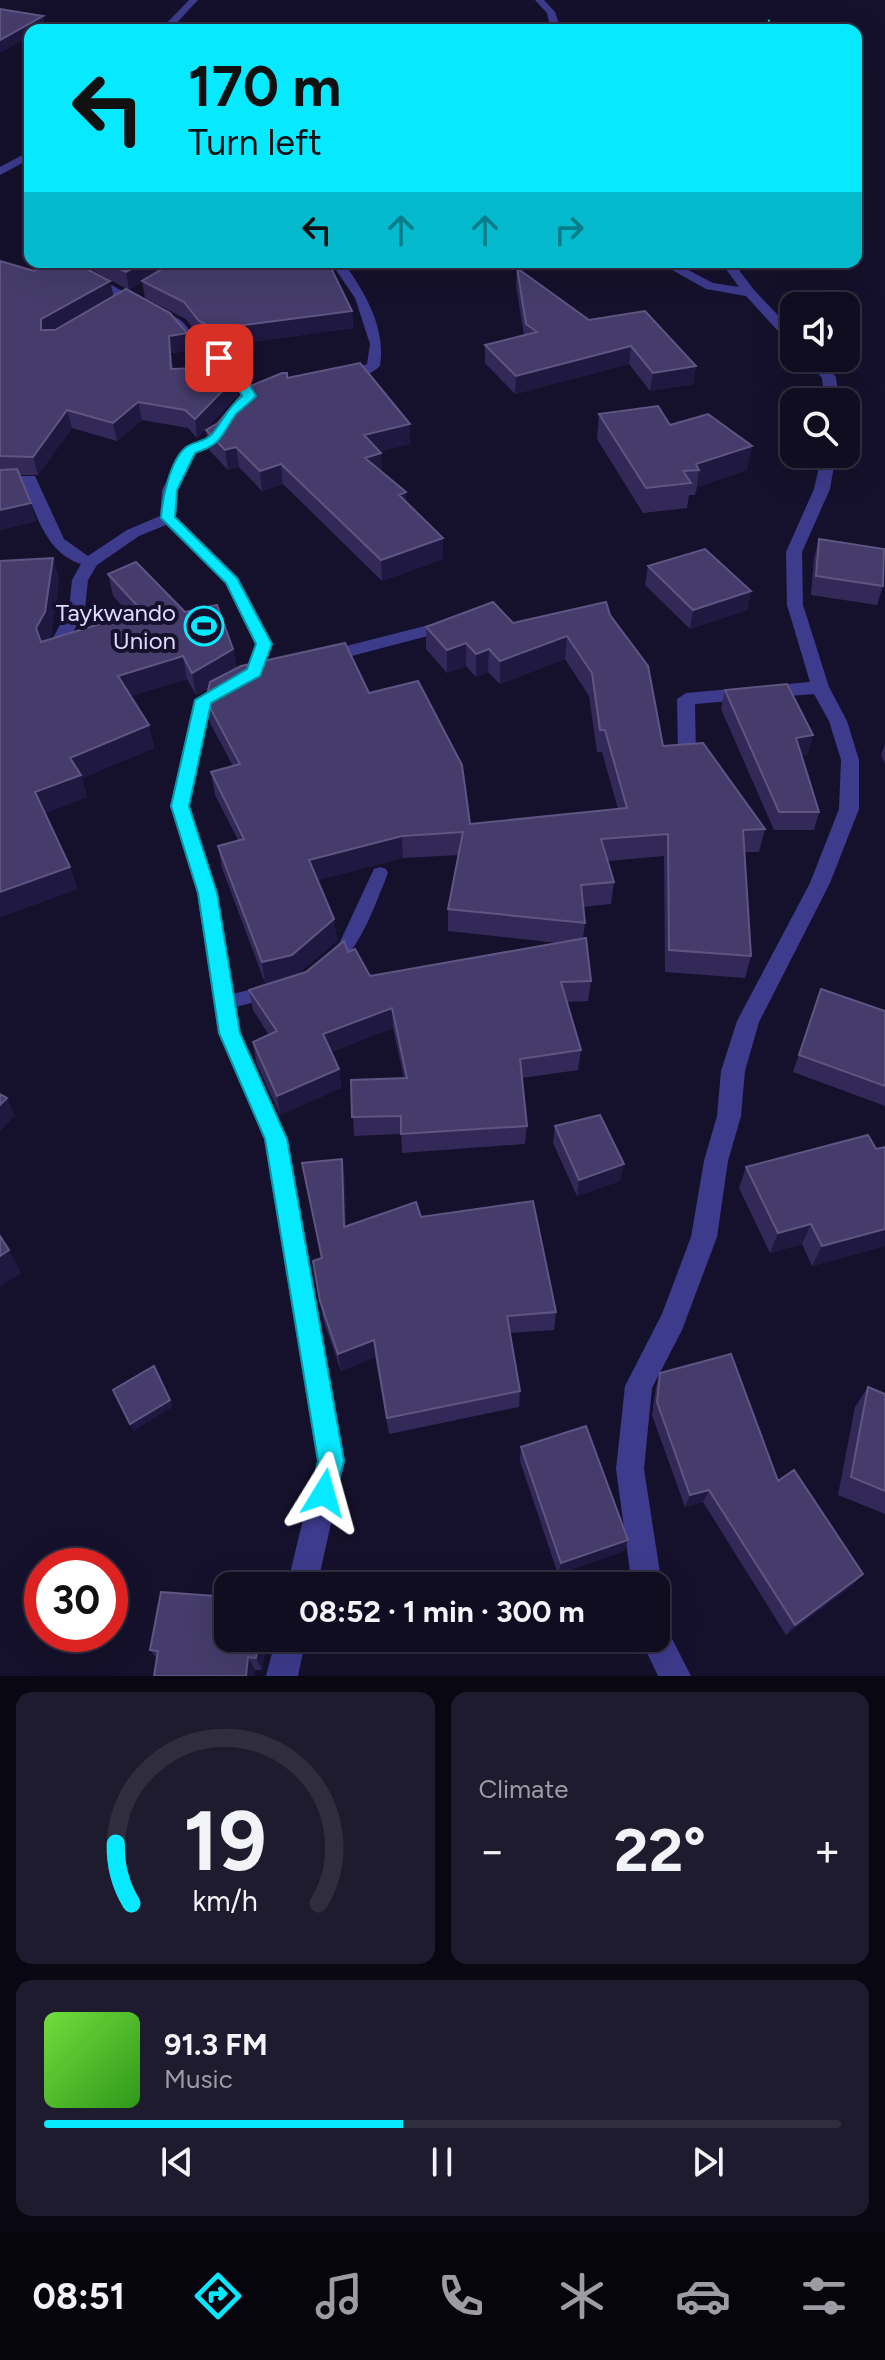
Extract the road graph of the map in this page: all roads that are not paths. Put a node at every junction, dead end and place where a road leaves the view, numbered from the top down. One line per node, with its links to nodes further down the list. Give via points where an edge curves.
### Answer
1 (194, 0): 3 (street)
2 (539, 0): 4 (street)
3 (171, 24)
4 (554, 24)
5 (24, 158): 6 (street)
6 (0, 172)
7 (70, 268): 13 (street)
8 (342, 268): 15 (street, via 361,298 377,344 373,366 355,376)
9 (676, 268): 12 (street, via 710,286)
10 (731, 268): 12 (street)
11 (141, 291): 13 (street)
12 (750, 293): 14 (street)
13 (121, 302): 18 (street, via 180,325 194,344 219,358 258,393 231,412 209,444 190,450 170,490)
14 (780, 325)
15 (327, 379)
16 (826, 468): 23 (street, via 794,552 795,605)
17 (0, 481): 19 (street, via 30,479 56,540 73,559)
18 (168, 518): 19 (street, via 133,533); 28 (street, via 232,581 264,644 261,671 203,700 180,806 207,893)
19 (90, 562): 21 (street, via 80,580 77,609)
20 (465, 621): 22 (street)
21 (54, 652)
22 (312, 660)
23 (820, 687): 24 (street, via 686,699); 30 (street, via 850,760 849,809 820,883 748,1021 733,1071 704,1237 673,1321 639,1386 630,1469)
24 (687, 755)
25 (380, 873): 26 (lane, via 347,946)
26 (313, 975)
27 (286, 988): 28 (lane)
28 (224, 1003): 29 (street, via 229,1033 276,1139 331,1461)
29 (305, 1572)
30 (645, 1572)
31 (288, 1652): 33 (street)
32 (662, 1652): 34 (street)
33 (282, 1676)
34 (675, 1676)

